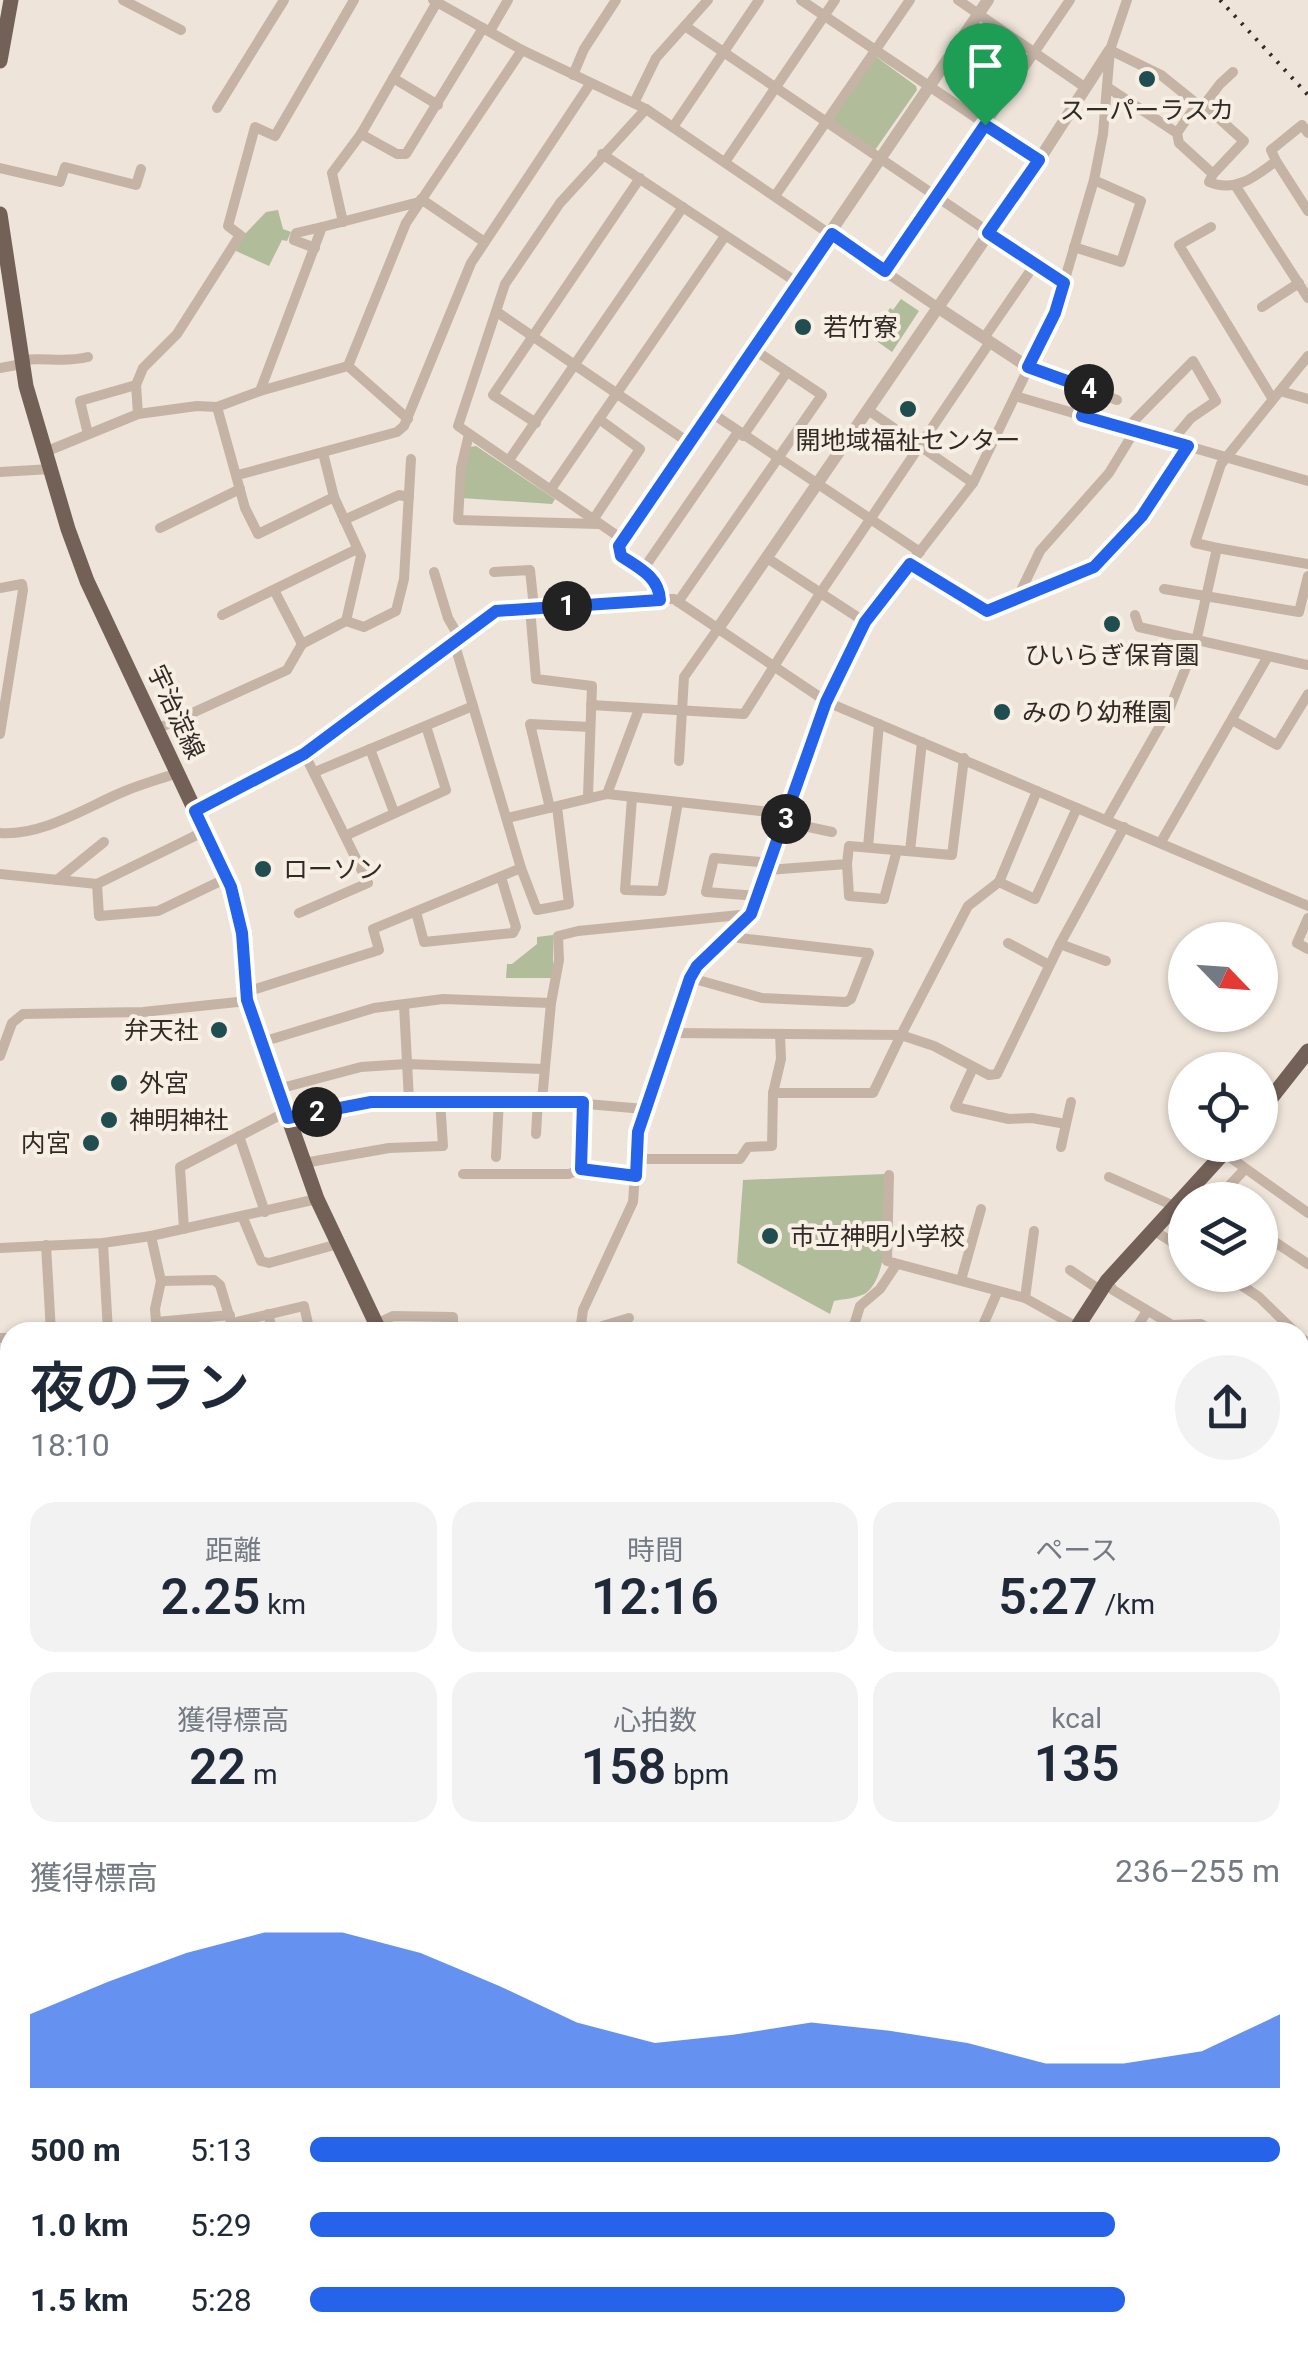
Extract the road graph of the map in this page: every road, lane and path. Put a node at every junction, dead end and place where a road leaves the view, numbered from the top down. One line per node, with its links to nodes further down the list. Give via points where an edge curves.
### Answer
1 (12, 0): 29 (main road)
2 (123, 0): 17 (street)
3 (284, 0): 41 (street)
4 (354, 0): 95 (street, via 275,136 255,127 228,226 240,235 184,324)
5 (508, 0): 22 (street)
6 (616, 0): 31 (street)
7 (708, 0): 21 (street)
8 (759, 0): 27 (street)
9 (802, 0): 20 (street)
10 (835, 0): 20 (street)
11 (910, 0): 26 (street)
12 (958, 0): 19 (street)
13 (988, 0): 19 (street)
14 (1070, 0): 28 (street)
15 (1126, 0): 25 (street)
16 (436, 1): 18 (street); 32 (street)
17 (145, 5): 23 (street)
18 (453, 5): 22 (street)
19 (978, 14): 28 (street); 36 (street)
20 (824, 16): 26 (street); 35 (street)
21 (685, 26): 27 (street); 38 (street, via 656,58)
22 (486, 29): 24 (street); 40 (street)
23 (181, 30)
24 (522, 50): 31 (street); 62 (street)
25 (1110, 50): 34 (street); 37 (street); 39 (street)
26 (875, 51): 36 (street); 43 (street)
27 (724, 52): 35 (street); 45 (street)
28 (1034, 53): 37 (street); 44 (street)
29 (0, 61)
30 (1232, 72): 39 (street)
31 (573, 75): 33 (street)
32 (393, 78): 40 (street); 48 (street)
33 (590, 84): 38 (street); 72 (street)
34 (1107, 87): 46 (street); 58 (street)
35 (776, 88): 43 (street); 53 (street)
36 (929, 88): 44 (street); 50 (street)
37 (1086, 88): 51 (street)
38 (634, 103): 42 (street)
39 (1201, 104): 46 (street); 56 (street, via 1244,141)
40 (438, 105): 48 (street, via 406,154)
41 (217, 108)
42 (646, 108): 45 (street); 49 (street)
43 (826, 122): 50 (street); 60 (street)
44 (985, 125): 51 (street); 61 (street)
45 (673, 126): 53 (street)
46 (1176, 133): 56 (street)
47 (1308, 133): 52 (street, via 1302,126 1271,150)
48 (361, 134): 66 (street, via 332,172)
49 (602, 154): 57 (street); 83 (street, via 505,284)
50 (882, 160): 61 (street); 70 (street)
51 (1039, 160): 69 (street)
52 (1276, 161): 59 (street); 64 (street)
53 (725, 162): 60 (street)
54 (0, 168): 55 (street, via 60,182 65,167 136,184)
55 (141, 169)
56 (1213, 174): 59 (street, via 1210,182)
57 (640, 178): 63 (street); 84 (street)
58 (1094, 180): 73 (street); 73 (street, via 1140,201 1121,262)
59 (1236, 186): 79 (street)
60 (775, 196): 70 (street)
61 (936, 197): 69 (street); 76 (street)
62 (420, 201): 66 (street); 72 (street); 91 (street, via 391,253)
63 (683, 208): 71 (street); 90 (street)
64 (1308, 211)
65 (0, 214): 89 (main road, 宇治淀線)
66 (343, 222): 67 (street)
67 (322, 227): 74 (street); 74 (street, via 296,233 294,240)
68 (1212, 227): 99 (street, via 1179,245)
69 (988, 233): 75 (street); 81 (street)
70 (832, 234): 76 (street); 77 (street)
71 (725, 236): 77 (street); 98 (street)
72 (483, 241): 108 (street)
73 (1074, 247): 78 (street)
74 (314, 248): 97 (street)
75 (1035, 264): 78 (street); 85 (street)
76 (885, 271): 81 (street)
77 (798, 283): 86 (street)
78 (1064, 283): 92 (street)
79 (1299, 283): 80 (street); 82 (street)
80 (1308, 298)
81 (937, 307): 85 (street); 104 (street)
82 (1262, 307)
83 (497, 312): 84 (street); 113 (street, via 458,426)
84 (532, 335): 90 (street); 110 (street, via 493,394)
85 (987, 340): 92 (street); 117 (street)
86 (753, 348): 94 (street); 105 (street)
87 (88, 357): 89 (street)
88 (1308, 357): 99 (street)
89 (22, 362): 93 (street); 119 (main road, 宇治淀線)
90 (576, 364): 98 (street); 110 (street)
91 (348, 366): 97 (street); 108 (street)
92 (1028, 367): 96 (street); 100 (street)
93 (0, 368)
94 (787, 372): 114 (street); 121 (street, via 822,396)
95 (136, 384): 106 (street); 112 (street, via 80,401)
96 (1092, 390): 101 (street); 107 (street)
97 (260, 391): 103 (street)
98 (616, 393): 109 (street); 115 (street)
99 (1276, 394): 102 (street); 122 (street)
100 (1014, 396): 107 (street); 129 (street)
101 (1117, 400)
102 (1308, 400)
103 (218, 407): 106 (street); 127 (street)
104 (868, 410): 117 (street); 130 (street)
105 (710, 412): 114 (street); 115 (street)
106 (138, 414): 112 (street)
107 (1082, 416): 111 (street)
108 (408, 419): 120 (street, via 397,432)
109 (599, 419): 132 (street); 137 (street, via 640,448)
110 (536, 423): 124 (street)
111 (1130, 430): 116 (street); 116 (street, via 1192,361 1216,401); 156 (street, via 1108,473 1040,551)
112 (88, 434): 119 (street)
113 (469, 434): 124 (street); 137 (street, via 458,520)
114 (741, 434): 121 (street); 147 (street)
115 (688, 442): 139 (street)
116 (1171, 442): 118 (street)
117 (920, 446): 129 (street); 136 (street)
118 (1188, 446): 122 (street); 156 (street, via 1142,516 1094,567)
119 (46, 452): 125 (main road, 宇治淀線)
120 (323, 453): 127 (street); 133 (street)
121 (777, 458): 130 (street); 158 (street)
122 (1227, 458): 128 (street); 140 (street, via 1195,543)
123 (412, 460): 134 (street)
124 (509, 460): 132 (street)
125 (51, 469): 126 (street); 181 (main road, 宇治淀線, via 87,580)
126 (0, 472)
127 (238, 475): 131 (street)
128 (1308, 481)
129 (973, 483): 142 (street)
130 (817, 484): 136 (street); 144 (street)
131 (240, 489): 133 (street, via 258,534); 138 (street)
132 (550, 490): 137 (street)
133 (334, 497): 135 (street)
134 (409, 497): 135 (street, via 398,494); 162 (street, via 396,611 364,627)
135 (344, 520): 141 (street)
136 (870, 520): 142 (street); 154 (street)
137 (597, 522): 139 (street)
138 (160, 528)
139 (622, 540): 143 (street)
140 (1217, 548): 146 (street); 155 (street)
141 (357, 549): 152 (street); 162 (street, via 362,562)
142 (920, 552): 145 (street)
143 (621, 556): 147 (street)
144 (767, 558): 154 (street); 164 (street)
145 (910, 564): 156 (street, via 987,611); 163 (street)
146 (1308, 564)
147 (642, 570): 157 (street, via 660,588)
148 (434, 572): 165 (street)
149 (494, 572): 159 (street, via 530,570)
150 (1308, 576): 155 (street, via 1299,612)
151 (0, 588): 182 (street, via 22,584 23,590)
152 (274, 590): 160 (street); 167 (street)
153 (1164, 590): 155 (street)
154 (821, 592): 163 (street); 170 (street)
155 (1206, 597): 166 (street)
156 (1017, 599)
157 (660, 600): 158 (street); 159 (street)
158 (678, 602): 164 (street)
159 (532, 608): 165 (street, via 496,611); 173 (street, via 536,680 592,686)
160 (222, 615)
161 (1135, 615): 166 (street, via 1139,627)
162 (346, 621): 167 (street)
163 (865, 622): 172 (street)
164 (717, 630): 170 (street); 176 (street, via 684,677)
165 (457, 639): 174 (street); 185 (street)
166 (1196, 642): 168 (street); 201 (street, via 1169,710)
167 (302, 644): 181 (street, via 287,670)
168 (1267, 658): 169 (street); 177 (street)
169 (1308, 665)
170 (774, 667): 172 (street); 176 (street, via 744,714)
171 (1308, 694): 177 (street, via 1277,745)
172 (826, 702): 178 (street); 200 (street)
173 (591, 705): 175 (street); 180 (street)
174 (474, 706): 179 (street); 199 (street)
175 (639, 709): 176 (street); 191 (street)
176 (684, 712): 187 (street)
177 (1232, 720): 208 (street)
178 (880, 724): 183 (street); 209 (street)
179 (426, 726): 184 (street); 198 (street, via 446,790)
180 (590, 727): 192 (street); 195 (street, via 530,724)
181 (156, 730): 189 (main road, 宇治淀線)
182 (0, 734)
183 (922, 742): 186 (street); 210 (street)
184 (370, 749): 188 (street); 198 (street)
185 (304, 754): 188 (street); 197 (street)
186 (964, 758): 190 (street); 210 (street, via 952,855)
187 (679, 761)
188 (316, 772): 206 (street)
189 (177, 774): 197 (main road, 宇治淀線); 204 (street, via 38,828)
190 (1038, 791): 196 (street); 218 (street)
191 (607, 794): 192 (street); 193 (street)
192 (588, 796): 195 (street)
193 (632, 798): 194 (street); 194 (street, via 625,890 662,892)
194 (678, 802): 200 (street)
195 (554, 807): 199 (street); 213 (street, via 569,904 537,910)
196 (1077, 808): 201 (street); 218 (street, via 1035,898)
197 (195, 811): 203 (main road, 宇治淀線)
198 (394, 812): 206 (street)
199 (508, 818): 213 (street)
200 (786, 818): 205 (street); 212 (street)
201 (1107, 819): 202 (street)
202 (1124, 826): 208 (street); 228 (street)
203 (205, 831): 216 (main road, 宇治淀線); 219 (street)
204 (0, 832)
205 (832, 832)
206 (348, 836): 222 (street, via 368,883)
207 (104, 842): 217 (street)
208 (1161, 842): 221 (street)
209 (868, 847): 210 (street); 211 (street, via 849,846)
210 (903, 850): 211 (street, via 884,899 849,896)
211 (848, 864): 212 (street)
212 (769, 867): 220 (street); 220 (street, via 714,858 706,892)
213 (521, 868): 215 (street)
214 (0, 874): 217 (street)
215 (500, 876): 223 (street); 223 (street, via 513,932 424,942)
216 (227, 878): 219 (street, via 158,912 131,915 99,916); 233 (main road, 宇治淀線, via 238,912)
217 (57, 880): 219 (street)
218 (999, 882): 238 (street, via 968,906)
219 (97, 884)
220 (758, 896): 224 (street)
221 (1308, 906)
222 (299, 912)
223 (416, 912): 233 (street, via 372,929 380,950)
224 (751, 914): 226 (street); 234 (street, via 558,936)
225 (1308, 918): 229 (street, via 1297,944)
226 (732, 932): 232 (street); 232 (street, via 870,952 846,1002 762,998)
227 (1008, 943): 231 (street)
228 (1060, 944): 230 (street); 231 (street)
229 (1308, 948)
230 (1106, 961)
231 (1050, 965): 243 (street, via 997,1074)
232 (690, 978): 236 (street)
233 (247, 996): 239 (main road, 宇治淀線); 241 (street, via 143,1012 23,1014 12,1022)
234 (551, 1003): 235 (street, via 443,999); 244 (street)
235 (404, 1006): 239 (street, via 374,1008); 242 (street)
236 (670, 1033): 237 (street); 254 (street)
237 (780, 1034): 238 (street); 247 (street)
238 (901, 1035): 243 (street); 247 (street, via 874,1093)
239 (262, 1042): 245 (main road, 宇治淀線)
240 (1308, 1051): 246 (main road)
241 (0, 1056)
242 (406, 1064): 244 (street); 245 (street, via 361,1067); 248 (street)
243 (973, 1068): 256 (street, via 956,1106)
244 (544, 1069): 251 (street)
245 (278, 1089): 255 (main road, 宇治淀線)
246 (1278, 1089)
247 (774, 1093): 261 (street, via 772,1146 748,1147 740,1159)
248 (409, 1100): 249 (street); 255 (street)
249 (440, 1100): 250 (street); 264 (street, via 443,1146)
250 (499, 1100): 251 (street); 260 (street)
251 (540, 1100): 252 (street); 257 (street)
252 (583, 1102): 254 (street); 265 (street)
253 (1071, 1102): 256 (street)
254 (644, 1109): 261 (street)
255 (287, 1115): 258 (street); 264 (main road, 宇治淀線)
256 (1066, 1124): 259 (street)
257 (536, 1134)
258 (239, 1136): 276 (street); 280 (street, via 180,1167)
259 (1061, 1148)
260 (496, 1157)
261 (638, 1159): 269 (street)
262 (1216, 1162): 271 (main road)
263 (1238, 1162): 266 (street)
264 (304, 1163): 273 (main road, 宇治淀線)
265 (581, 1169): 267 (street); 269 (street)
266 (1244, 1170): 272 (street); 277 (street)
267 (463, 1174)
268 (889, 1174): 291 (street, via 888,1262)
269 (636, 1176): 316 (street, via 633,1202)
270 (1109, 1177): 274 (street)
271 (1197, 1182)
272 (1233, 1182)
273 (317, 1199): 276 (street); 286 (main road, 宇治淀線)
274 (1168, 1203)
275 (982, 1209): 293 (street)
276 (265, 1212): 279 (street)
277 (1308, 1212)
278 (1168, 1213): 281 (main road)
279 (243, 1218): 280 (street); 286 (street, via 261,1261)
280 (184, 1229): 283 (street)
281 (1153, 1230): 284 (street); 295 (main road)
282 (1034, 1231): 298 (street)
283 (151, 1236): 285 (street); 294 (street)
284 (1168, 1239)
285 (103, 1243): 288 (street); 304 (street)
286 (338, 1244): 313 (main road, 宇治淀線)
287 (1278, 1244): 290 (street)
288 (46, 1245): 289 (street); 303 (street)
289 (0, 1248)
290 (1308, 1264)
291 (896, 1265): 293 (street); 318 (street, via 860,1306)
292 (1070, 1270): 295 (street)
293 (961, 1280): 297 (street)
294 (160, 1281): 305 (street); 309 (street, via 214,1280)
295 (1104, 1286): 299 (street); 321 (main road)
296 (1252, 1292): 324 (street)
297 (997, 1293): 298 (street); 319 (street)
298 (1025, 1298): 320 (street)
299 (1147, 1311): 322 (street); 323 (street)
300 (268, 1314): 310 (street); 311 (street); 312 (street, via 304,1306)
301 (200, 1318): 306 (street); 307 (street); 308 (street)
302 (630, 1318): 317 (street)
303 (50, 1322)
304 (107, 1322)
305 (157, 1322)
306 (183, 1322)
307 (200, 1322)
308 (226, 1322)
309 (232, 1322)
310 (236, 1322)
311 (270, 1322)
312 (308, 1322)
313 (375, 1322)
314 (386, 1322): 315 (street, via 393,1316 453,1316)
315 (453, 1322)
316 (582, 1322)
317 (616, 1322)
318 (855, 1322)
319 (984, 1322)
320 (1063, 1322)
321 (1081, 1322)
322 (1140, 1322)
323 (1165, 1322)
324 (1283, 1322)

